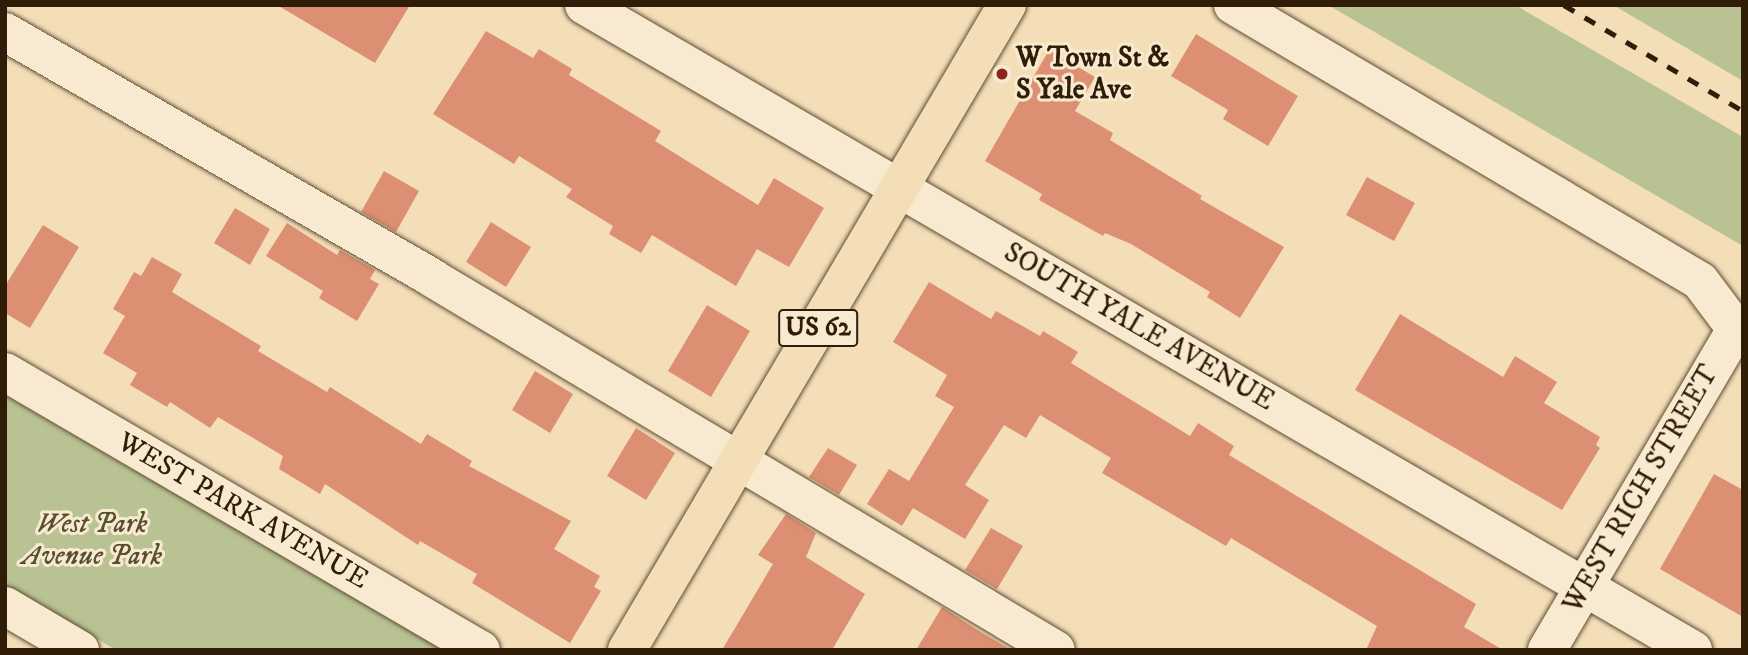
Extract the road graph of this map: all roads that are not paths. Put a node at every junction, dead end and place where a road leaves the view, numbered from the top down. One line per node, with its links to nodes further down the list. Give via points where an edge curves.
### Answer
1 (584, 5): 5 (street, SOUTH YALE AVENUE)
2 (1007, 5): 5 (main road, US 62)
3 (1233, 5): 6 (street, via 1700,281)
4 (5, 32): 8 (street, via 432,278)
5 (902, 189): 8 (main road, US 62); 9 (street, SOUTH YALE AVENUE)
6 (1739, 329): 9 (street, WEST RICH STREET)
7 (5, 372): 12 (street, WEST PARK AVENUE)
8 (736, 461): 13 (main road, US 62); 14 (street)
9 (1584, 586): 15 (street, WEST RICH STREET); 16 (street, SOUTH YALE AVENUE)
10 (5, 606): 11 (street)
11 (80, 650)
12 (481, 650)
13 (627, 650)
14 (1056, 650)
15 (1547, 650)
16 (1693, 650)

